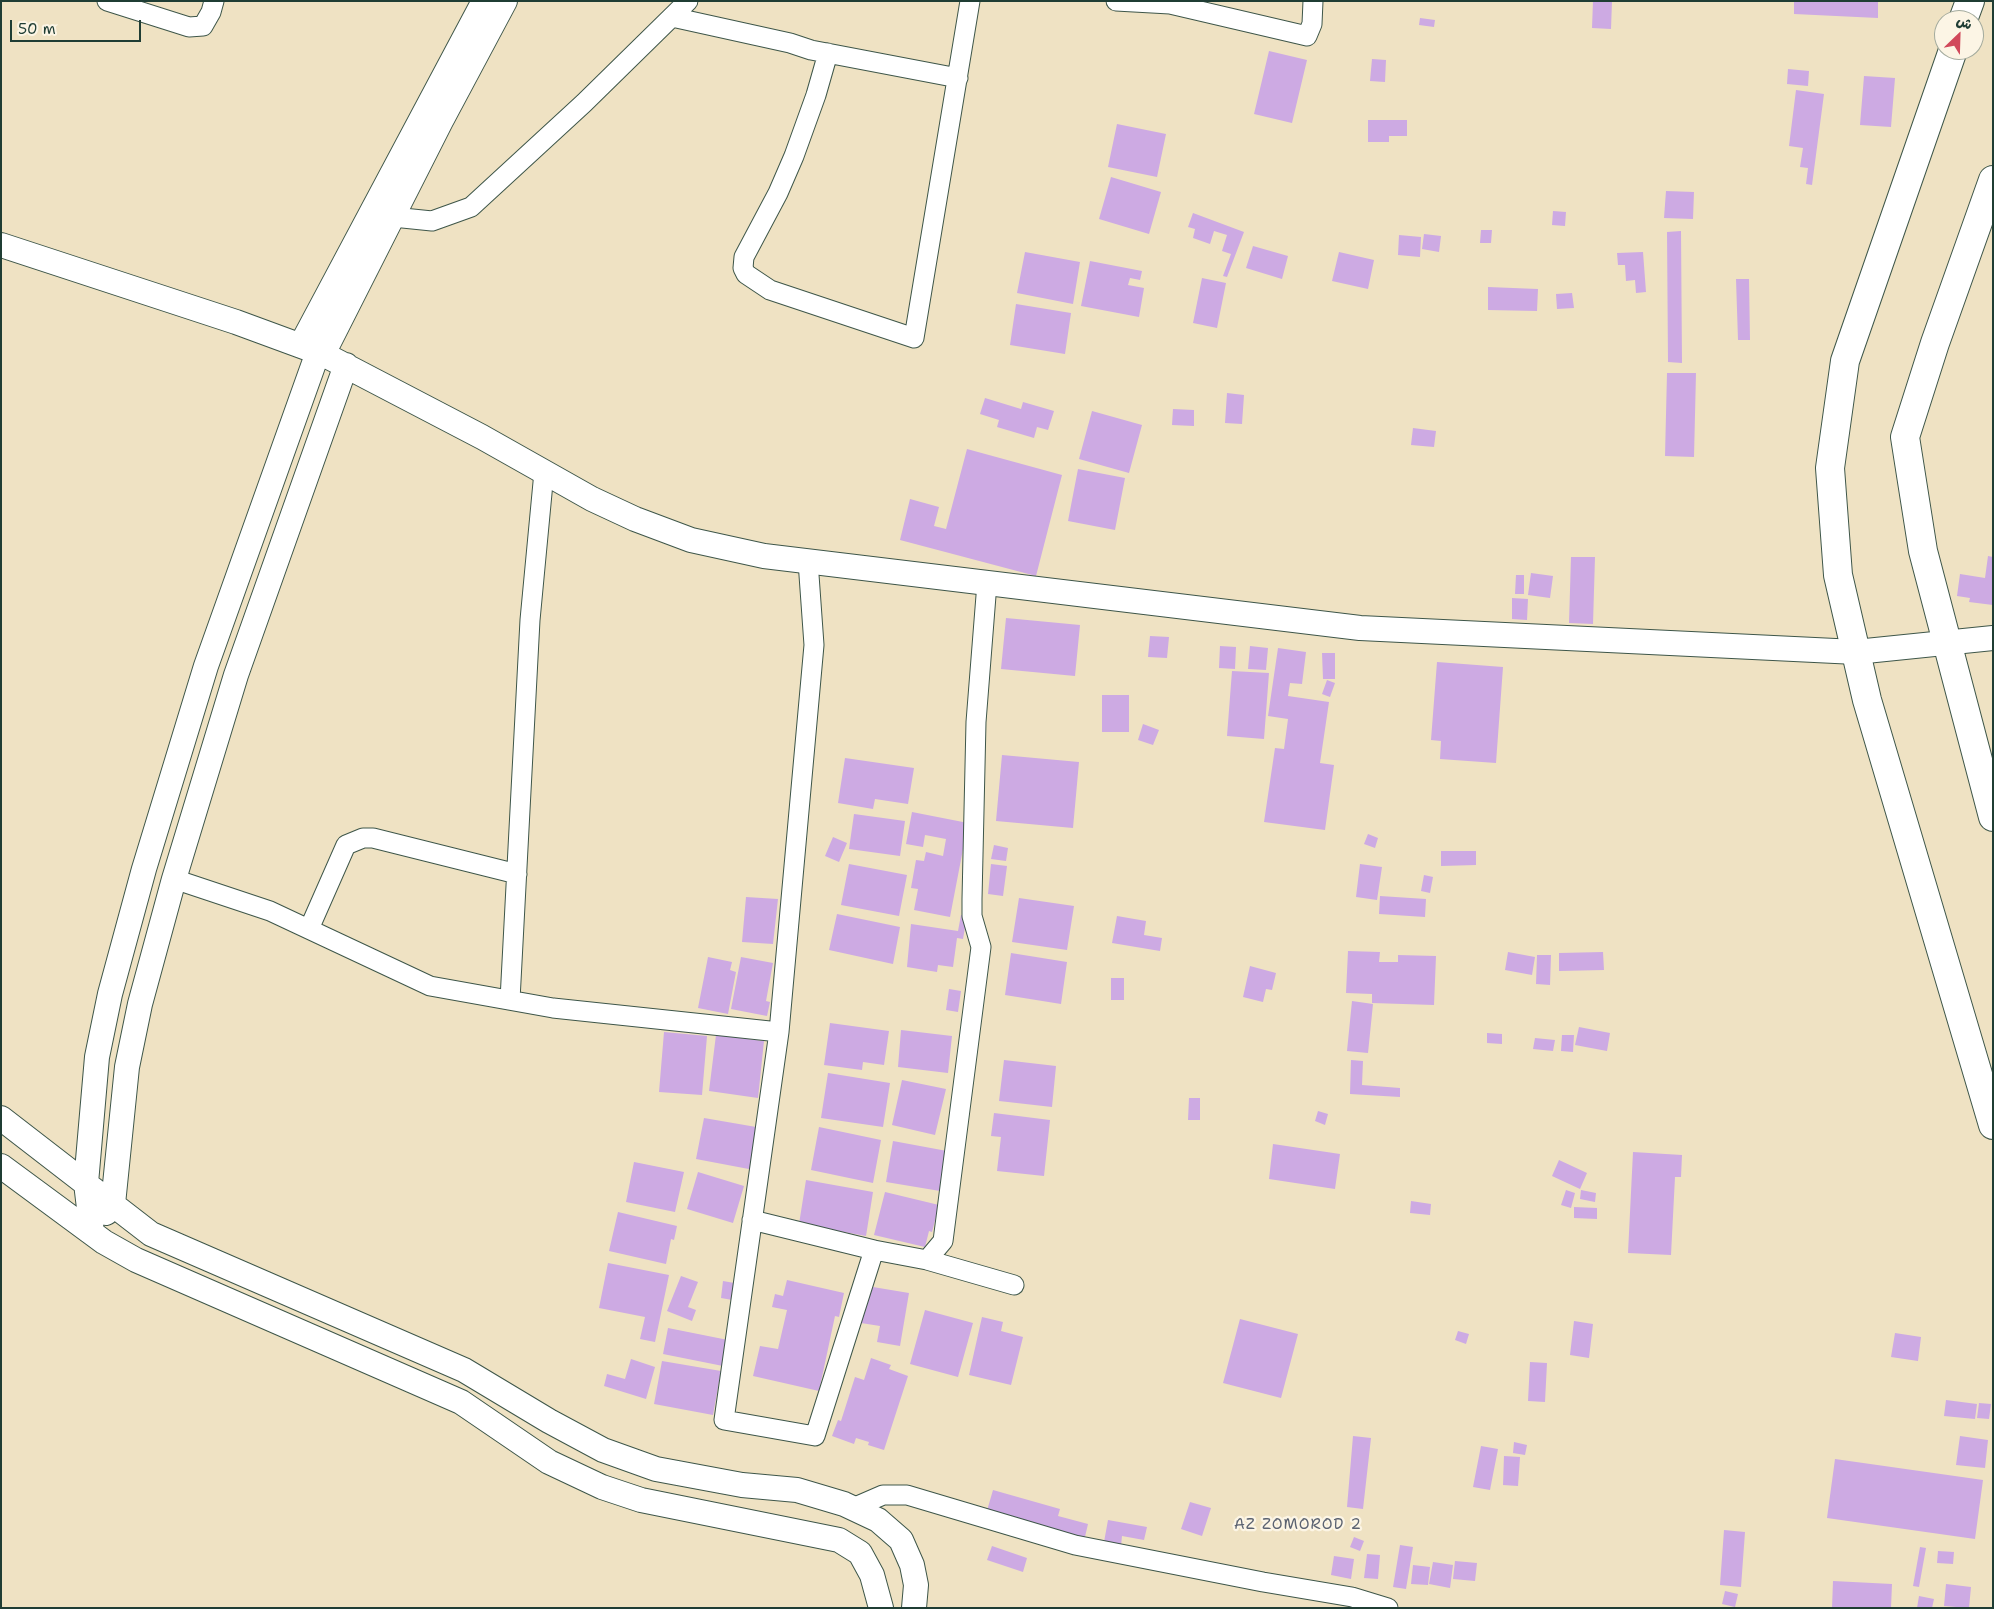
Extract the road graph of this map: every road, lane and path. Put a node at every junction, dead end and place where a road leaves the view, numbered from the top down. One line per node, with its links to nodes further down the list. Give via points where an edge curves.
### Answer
1 (107, 1): 2 (street, via 189,27 203,26)
2 (214, 1)
3 (484, 1): 16 (street)
4 (505, 1): 14 (street)
5 (688, 1): 9 (street)
6 (970, 1): 12 (street)
7 (1116, 1): 8 (street, via 1170,4 1307,36 1312,24)
8 (1313, 1)
9 (672, 18): 10 (street); 14 (street, via 471,207 432,221)
10 (828, 54): 12 (street); 12 (street, via 794,156 744,256 743,268 746,274 770,290 914,338)
11 (1950, 60): 23 (main road, via 1845,361 1830,468 1838,575)
12 (958, 78)
13 (1993, 180): 22 (main road, via 1904,437 1923,551)
14 (393, 217): 16 (street)
15 (1, 245): 16 (street)
16 (314, 351): 17 (street); 33 (street, via 206,666 144,869 110,994 97,1057)
17 (346, 365): 18 (street); 26 (street, via 236,675)
18 (544, 472): 19 (street, via 635,520 691,540 764,556); 25 (street, via 530,620)
19 (808, 561): 20 (street); 29 (street, via 814,645)
20 (987, 584): 23 (street, via 1360,628); 38 (street, via 976,722 972,899 972,916 981,947 943,1241)
21 (1993, 638): 22 (street)
22 (1946, 642): 23 (street); 24 (main road)
23 (1856, 652): 31 (main road, via 1869,710)
24 (1993, 817)
25 (517, 874): 27 (street, via 363,838 346,845); 28 (street)
26 (174, 879): 27 (street, via 270,911); 34 (street, via 140,1004 127,1067)
27 (309, 929): 28 (street, via 430,986)
28 (510, 1000): 29 (street, via 553,1008)
29 (779, 1032): 35 (street)
30 (1, 1118): 33 (street)
31 (1993, 1125)
32 (1, 1166): 36 (street)
33 (86, 1183): 34 (street); 36 (street)
34 (113, 1204): 36 (street); 40 (street, via 151,1234 464,1370 603,1450 656,1469 742,1485 797,1490)
35 (752, 1220): 37 (street); 37 (street, via 724,1420 815,1436)
36 (92, 1233): 41 (street, via 136,1260 461,1402 548,1462 602,1487 641,1500 839,1540 860,1553 872,1574)
37 (874, 1250): 38 (street)
38 (927, 1260): 39 (street)
39 (1014, 1285)
40 (853, 1508): 42 (street, via 878,1520 901,1540 912,1565 916,1585); 43 (street, via 883,1494 907,1495 1075,1545 1352,1597)
41 (881, 1608)
42 (914, 1608)
43 (1388, 1608)

